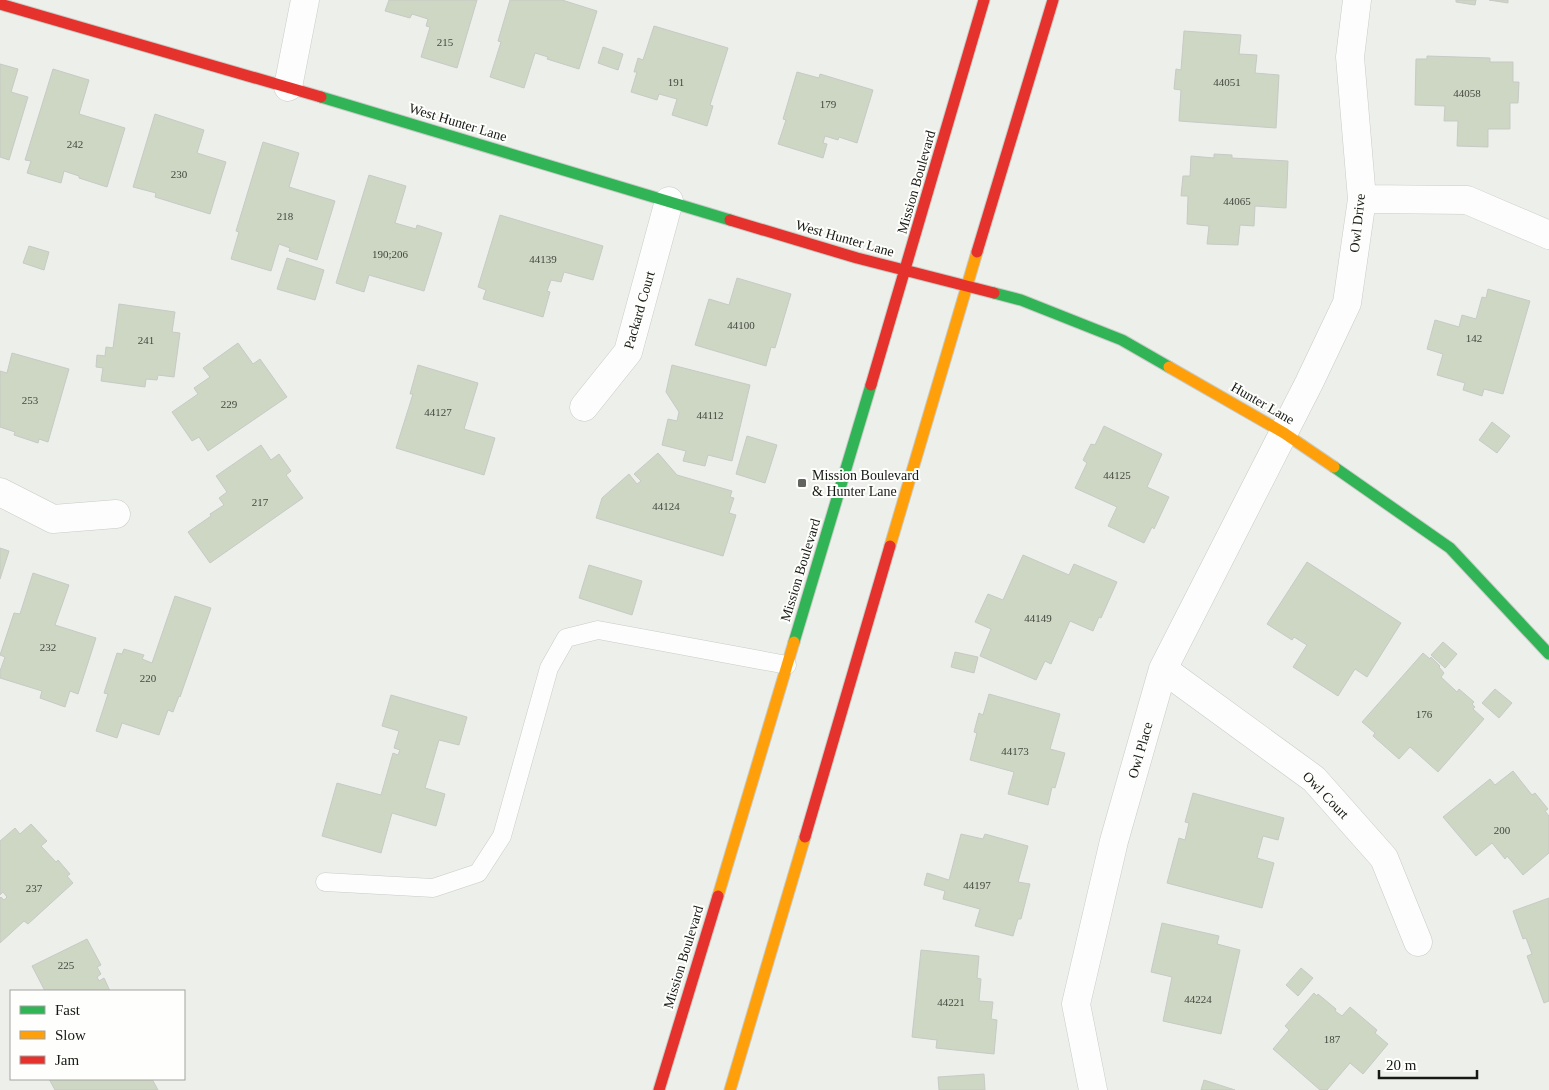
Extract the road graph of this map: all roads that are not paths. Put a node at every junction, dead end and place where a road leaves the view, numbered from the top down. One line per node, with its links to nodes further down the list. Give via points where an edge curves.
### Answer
1 (305, 0): 6 (street)
2 (984, 0): 10 (main road, Mission Boulevard)
3 (1053, 0): 11 (main road)
4 (1358, 0): 7 (street, Owl Drive, via 1350,57)
5 (0, 4): 6 (main road, West Hunter Lane)
6 (288, 87): 8 (main road, West Hunter Lane)
7 (1362, 199): 9 (street, via 1467,200); 13 (street, Owl Drive, via 1348,303)
8 (669, 201): 10 (main road, West Hunter Lane); 12 (street, Packard Court, via 628,352)
9 (1549, 235)
10 (906, 270): 11 (main road, Hunter Lane); 17 (main road, Mission Boulevard)
11 (967, 286): 13 (main road, Hunter Lane, via 1021,300 1122,340); 22 (main road)
12 (584, 407)
13 (1284, 432): 16 (main road, Hunter Lane, via 1450,548); 18 (street, Owl Place)
14 (0, 492): 15 (street, via 53,519)
15 (116, 514)
16 (1549, 654)
17 (787, 665): 19 (lane, via 598,630 566,638 549,668 502,836 478,873 433,888); 21 (main road, Mission Boulevard)
18 (1163, 669): 20 (street, Owl Court, via 1314,779 1384,858); 23 (street, Owl Place, via 1114,841 1076,1004)
19 (325, 882)
20 (1418, 942)
21 (659, 1090)
22 (730, 1090)
23 (1093, 1090)

